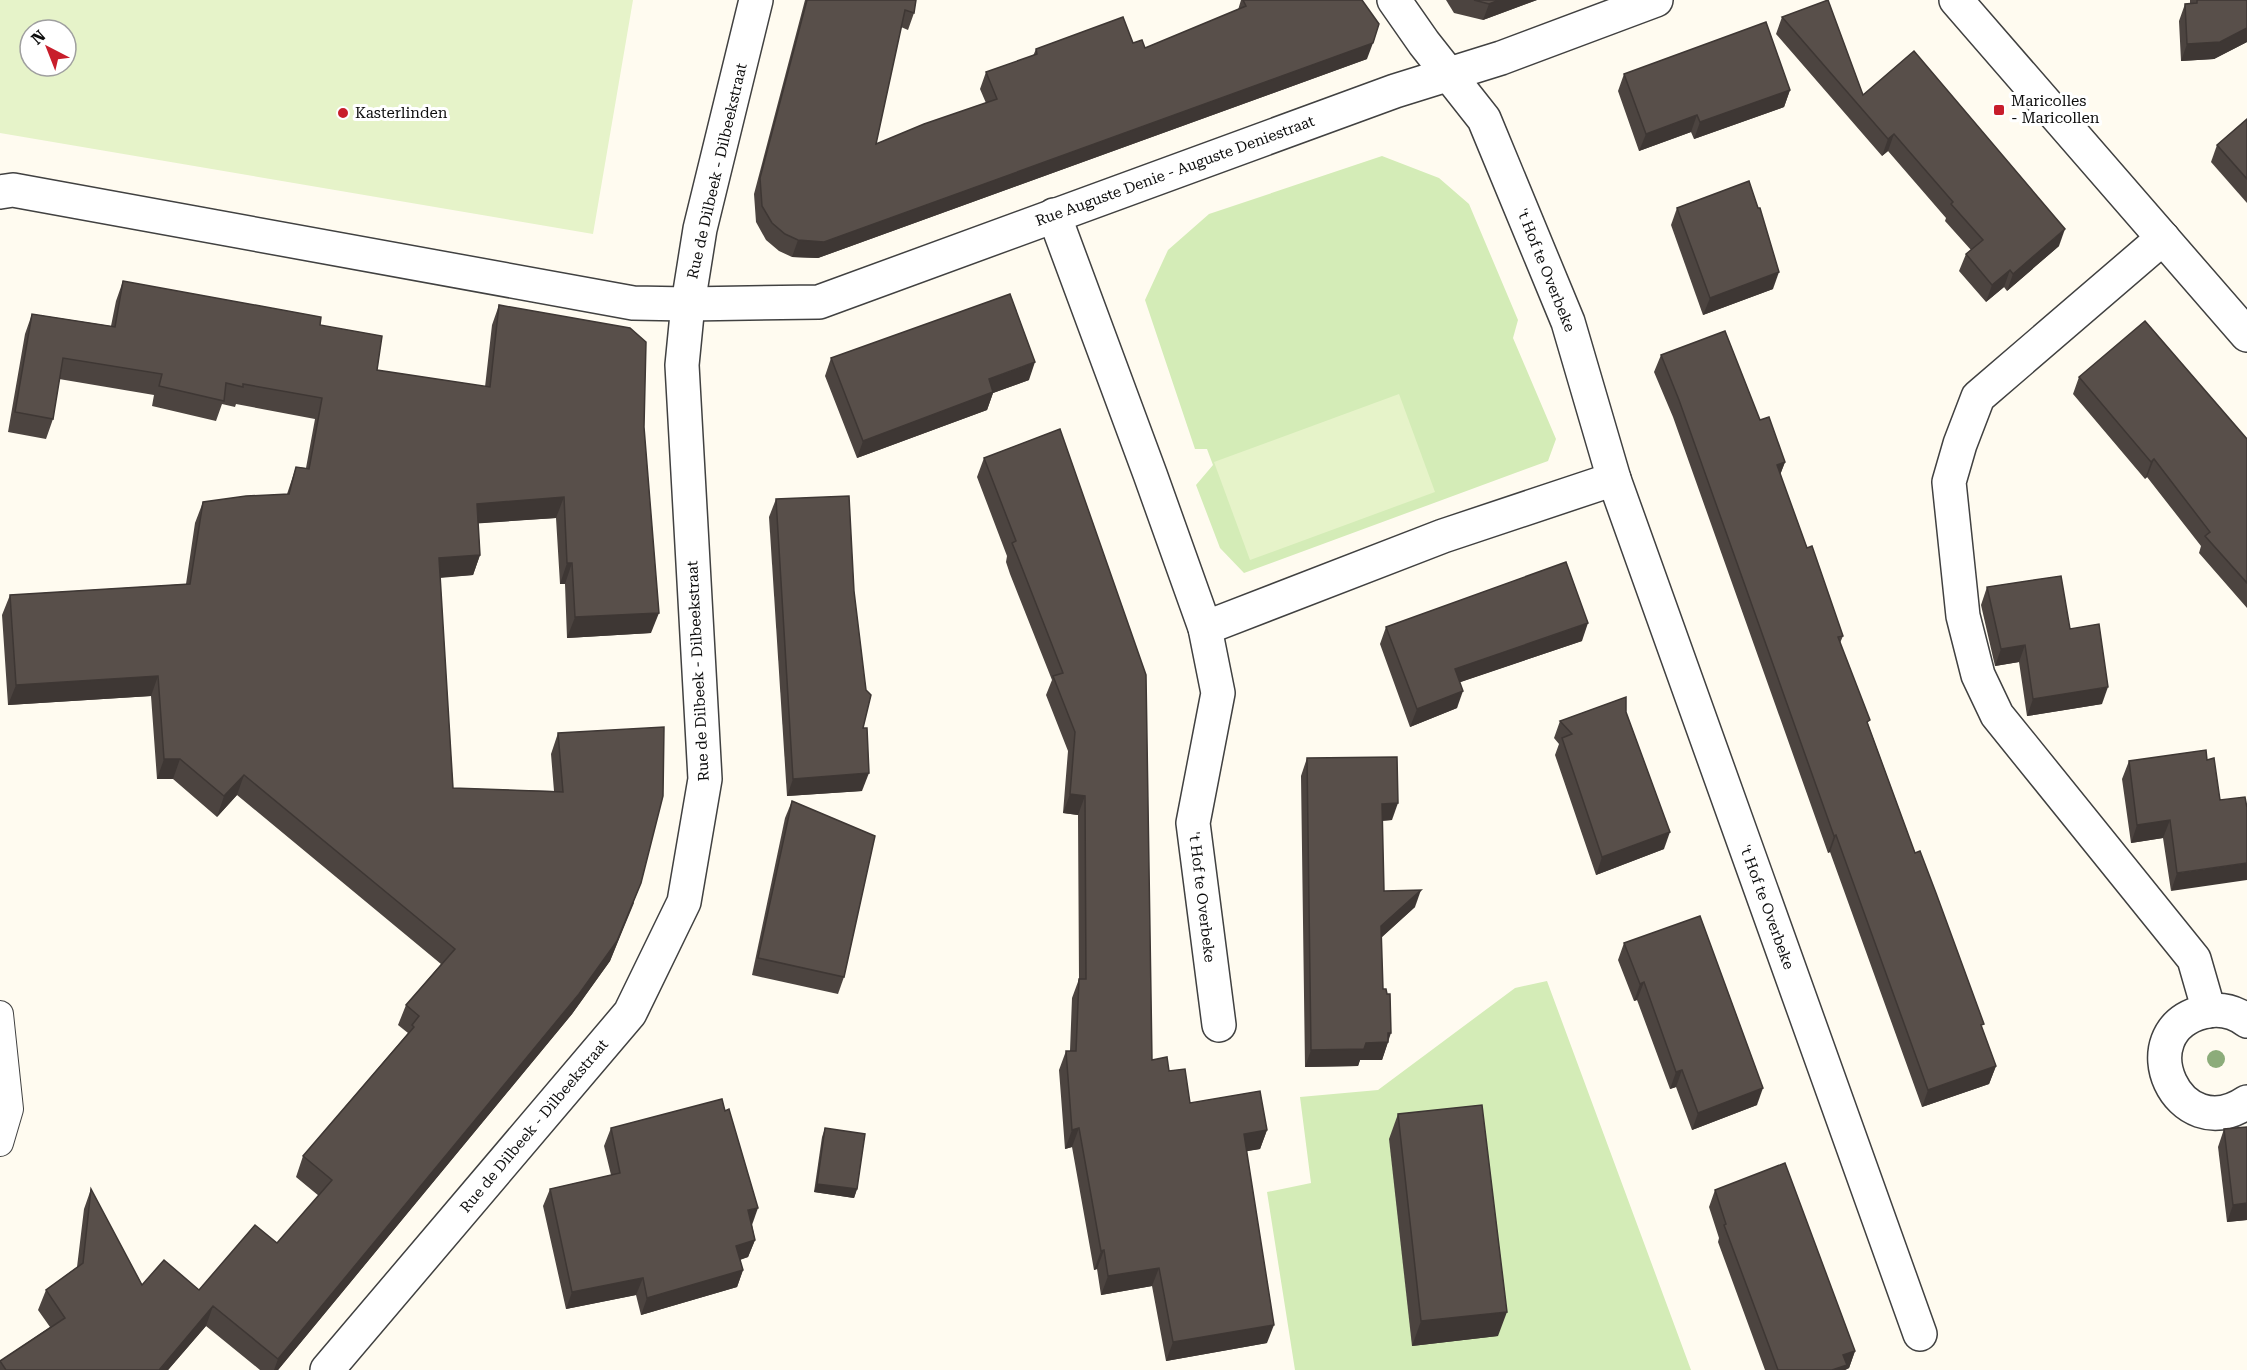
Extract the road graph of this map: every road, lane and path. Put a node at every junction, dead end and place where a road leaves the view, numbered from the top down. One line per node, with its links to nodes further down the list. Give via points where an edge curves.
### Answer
1 (756, 0): 9 (street, Rue de Dilbeek - Dilbeekstraat, via 700,229)
2 (1394, 0): 5 (street, 't Hof te Overbeke)
3 (1656, 0): 5 (street, Rue Auguste Denie - Auguste Deniestraat)
4 (1956, 0): 8 (street)
5 (1449, 74): 7 (street, Rue Auguste Denie - Auguste Deniestraat); 11 (street, 't Hof te Overbeke, via 1484,119 1568,322)
6 (0, 192): 9 (street, Rue Auguste Denie - Auguste Deniestraat, via 13,190 633,303)
7 (1054, 215): 9 (street, Rue Auguste Denie - Auguste Deniestraat, via 819,302); 12 (street, 't Hof te Overbeke)
8 (2163, 238): 10 (street); 13 (street, via 1978,397 1949,482 1963,616 1978,675 1997,715 2194,959)
9 (688, 304): 20 (street, Rue de Dilbeek - Dilbeekstraat, via 682,365 705,779 684,902 630,1013)
10 (2247, 335)
11 (1614, 479): 12 (street, via 1443,536); 19 (street, 't Hof te Overbeke)
12 (1204, 628): 16 (street, 't Hof te Overbeke, via 1218,693 1193,823)
13 (2209, 1011): 15 (street, via 2232,1012); 17 (street, via 2186,1019 2170,1037 2164,1060 2169,1083 2184,1102 2205,1112 2229,1111)
14 (0, 1014): 18 (lane, via 10,1109)
15 (2247, 1021)
16 (1219, 1025)
17 (2247, 1102)
18 (0, 1143)
19 (1920, 1334)
20 (327, 1370)

